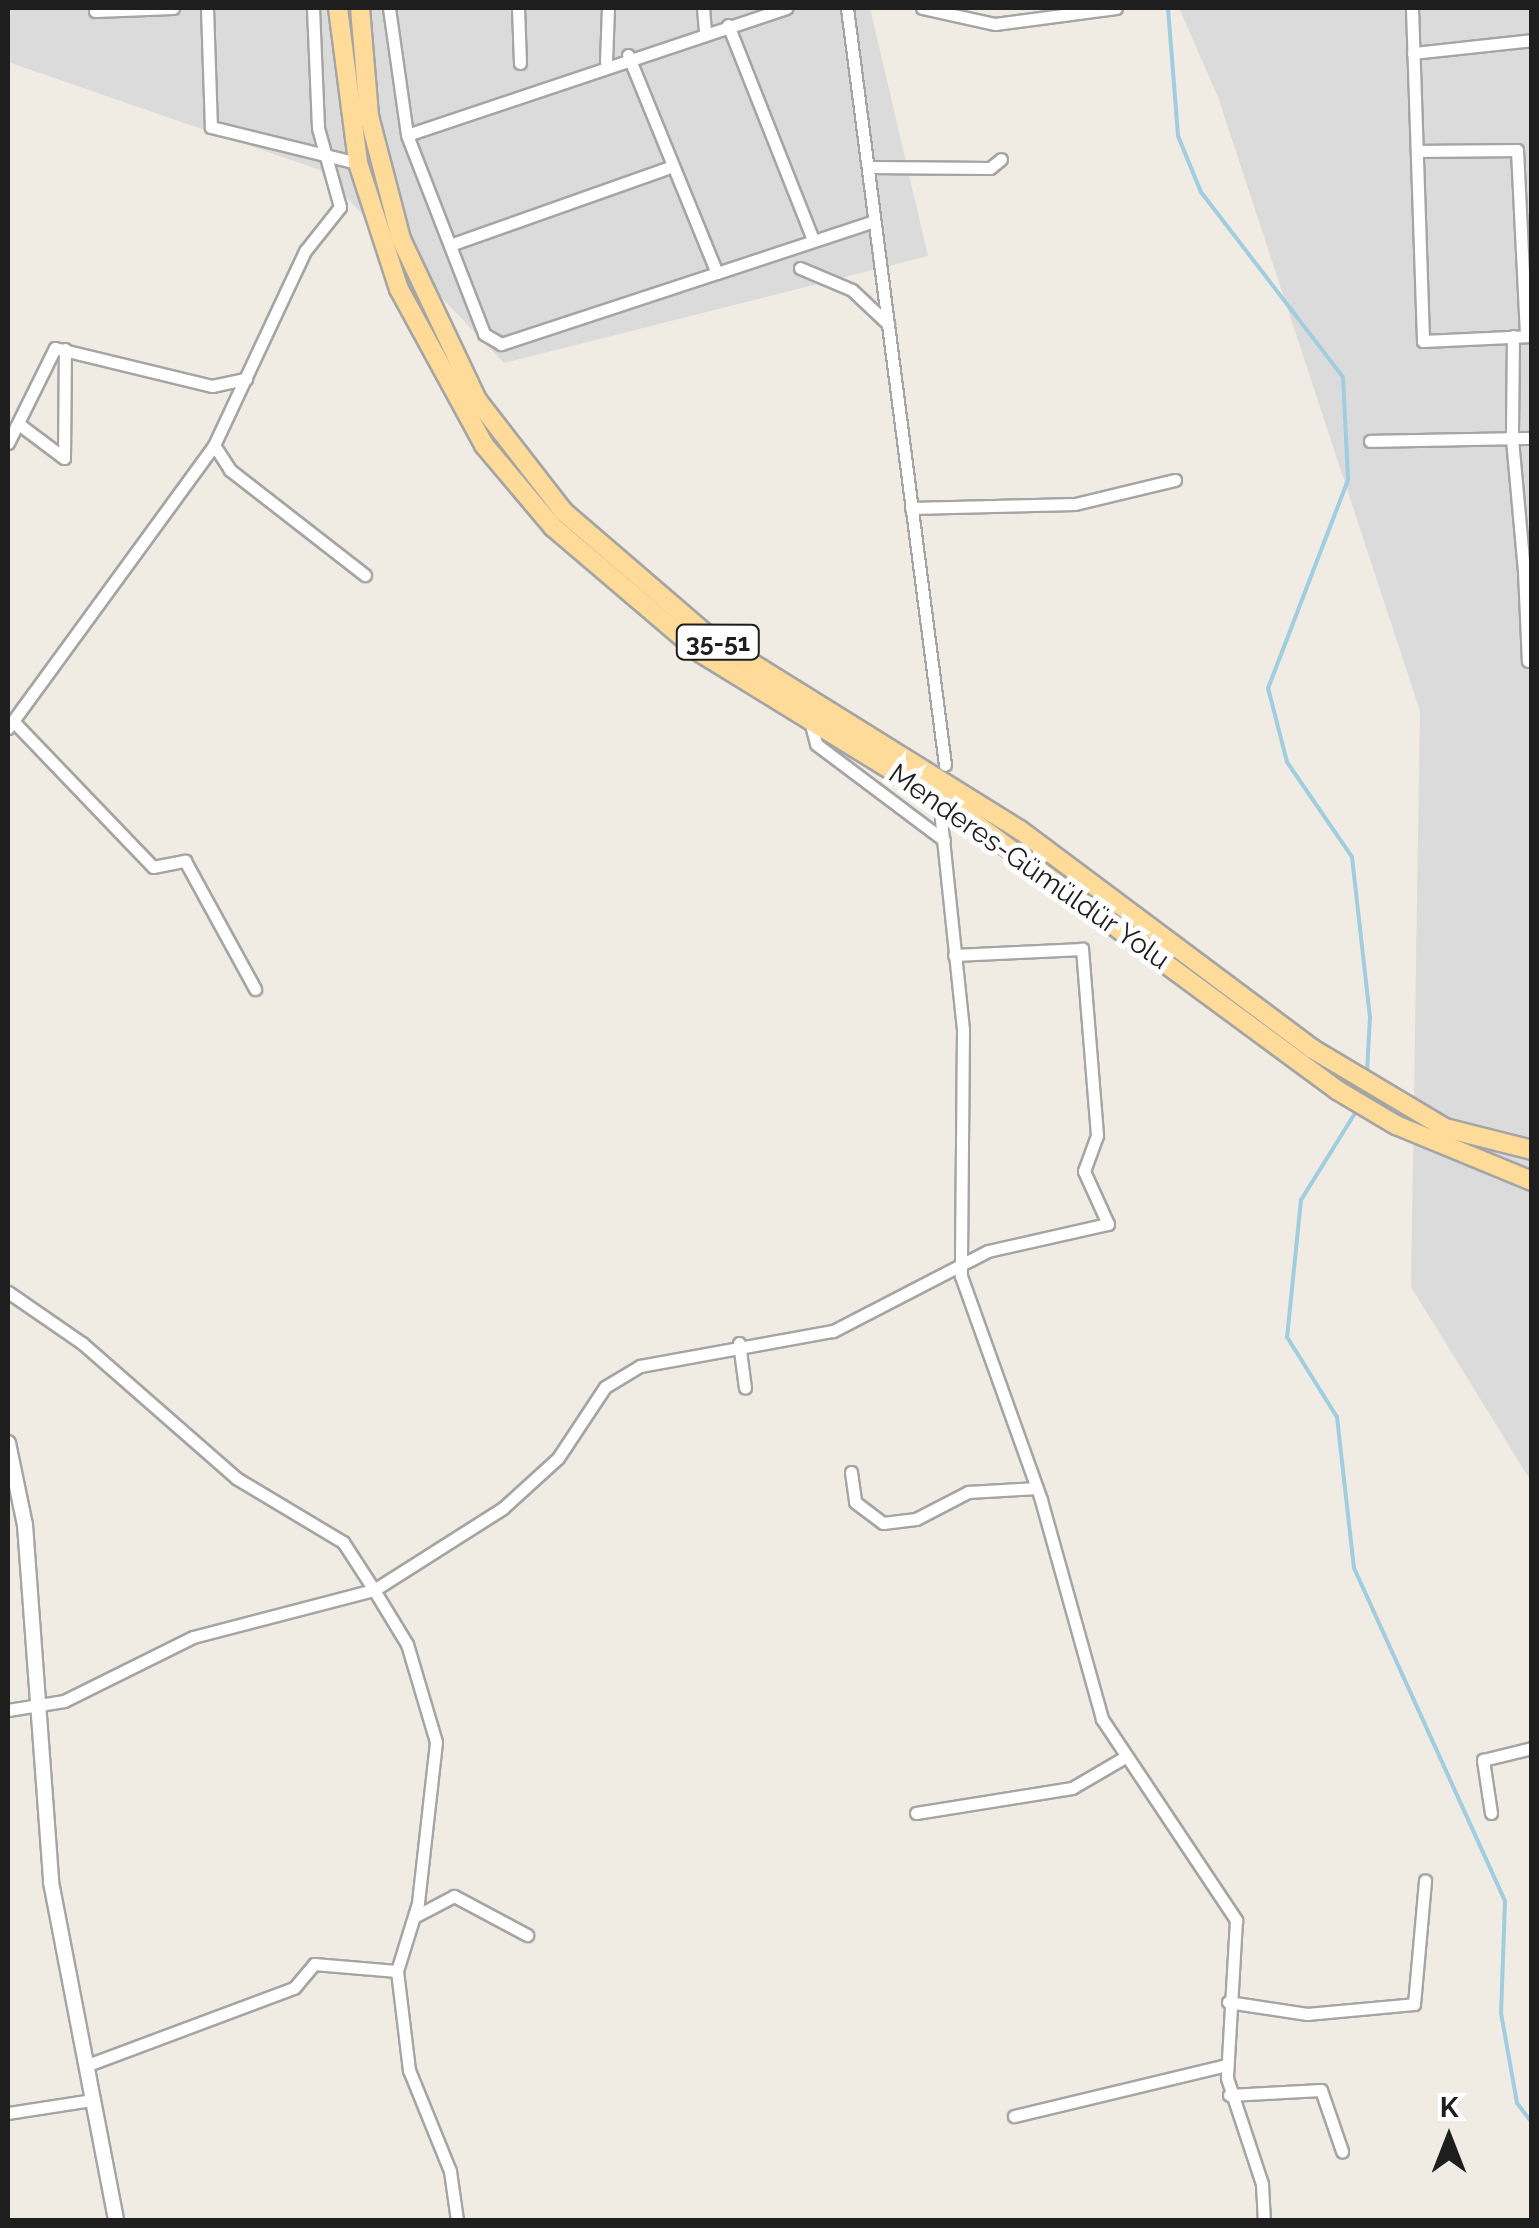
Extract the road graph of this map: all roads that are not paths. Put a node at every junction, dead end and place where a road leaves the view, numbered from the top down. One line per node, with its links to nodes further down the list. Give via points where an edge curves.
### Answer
1 (173, 8): 15 (street)
2 (207, 8): 27 (street, via 211,127)
3 (312, 8): 27 (street)
4 (338, 8): 29 (main road, Menderes-Gümüldür Yolu / 35-51)
5 (360, 8): 59 (main road, Menderes-Gümüldür Yolu / 35-51, via 368,116 402,239 477,400 564,512 708,636 1020,830)
6 (389, 8): 23 (street)
7 (518, 8): 22 (street)
8 (608, 8): 21 (street)
9 (703, 8): 17 (street)
10 (786, 8): 16 (street)
11 (848, 8): 30 (street)
12 (922, 8): 13 (street, via 995,24)
13 (1116, 8)
14 (1412, 8): 19 (street)
15 (95, 13)
16 (728, 25): 17 (street); 33 (street)
17 (705, 30): 20 (street)
18 (1532, 40): 19 (street)
19 (1413, 53): 25 (street)
20 (628, 56): 21 (street); 31 (street)
21 (606, 62): 23 (street)
22 (520, 63)
23 (407, 135): 34 (street)
24 (1532, 148): 26 (street)
25 (1418, 150): 26 (street); 38 (street, via 1424,342)
26 (1518, 150): 38 (street)
27 (326, 154): 29 (street); 40 (street, via 340,207 306,251)
28 (1001, 159): 30 (street, via 990,168)
29 (358, 163): 52 (main road, Menderes-Gümüldür Yolu / 35-51, via 399,289 484,445 626,598)
30 (869, 167): 32 (street)
31 (667, 168): 34 (street); 36 (street)
32 (874, 221): 33 (street); 37 (street)
33 (812, 240): 36 (street)
34 (450, 245): 36 (street, via 484,334 502,344)
35 (800, 268): 37 (street, via 852,290)
36 (717, 273)
37 (888, 324): 48 (street)
38 (1524, 336): 43 (street)
39 (65, 349): 40 (street, via 212,386); 41 (street, via 46,352 45,382); 41 (street, via 64,458)
40 (246, 379): 46 (street)
41 (20, 424): 45 (street)
42 (1532, 438): 43 (street)
43 (1512, 439): 44 (street); 49 (street)
44 (1370, 442)
45 (8, 443)
46 (214, 445): 50 (street, via 230,470); 53 (street)
47 (1175, 480): 48 (street, via 1075,504)
48 (911, 508): 54 (street)
49 (1528, 571): 51 (street)
50 (365, 575)
51 (1528, 662)
52 (810, 720): 56 (street, via 816,744); 59 (main road, Menderes-Gümüldür Yolu / 35-51, via 980,826 1337,1090)
53 (10, 724): 58 (street, via 152,867 186,861)
54 (945, 765)
55 (942, 820): 56 (street)
56 (944, 840): 57 (street)
57 (954, 955): 62 (street, via 966,1136); 62 (street, via 1082,949 1097,1135 1084,1171 1108,1224)
58 (255, 988)
59 (1398, 1116): 60 (main road, 35-51); 61 (main road, 35-51)
60 (1532, 1150)
61 (1532, 1181)
62 (960, 1264): 64 (street, via 832,1331); 68 (street)
63 (8, 1292): 69 (street, via 82,1343 236,1478 343,1542)
64 (739, 1343): 65 (street); 69 (street, via 640,1366 605,1388 532,1484)
65 (745, 1388)
66 (8, 1443): 70 (street, via 25,1526)
67 (851, 1472): 68 (street, via 856,1502 883,1523 916,1519 968,1492)
68 (1037, 1488): 73 (street, via 1085,1680)
69 (374, 1590): 70 (street, via 193,1637 64,1701); 77 (street, via 408,1644 436,1742)
70 (34, 1707): 71 (street); 82 (street, via 51,1882)
71 (8, 1710)
72 (1532, 1748): 75 (street, via 1483,1760)
73 (1125, 1757): 74 (street, via 1072,1788); 80 (street, via 1228,1901 1236,1948)
74 (916, 1813)
75 (1491, 1813)
76 (1425, 1880): 80 (street, via 1414,2004 1298,2014)
77 (414, 1918): 78 (street, via 454,1896); 79 (street)
78 (527, 1934)
79 (397, 1970): 82 (street, via 314,1964 294,1988); 89 (street, via 408,2070 450,2172)
80 (1228, 2002): 81 (street)
81 (1226, 2064): 83 (street); 86 (street)
82 (85, 2066): 84 (street)
83 (1230, 2094): 87 (street, via 1321,2090); 90 (street, via 1262,2184)
84 (92, 2100): 85 (street); 88 (street)
85 (8, 2113)
86 (1014, 2116)
87 (1342, 2150)
88 (116, 2220)
89 (458, 2220)
90 (1264, 2220)

